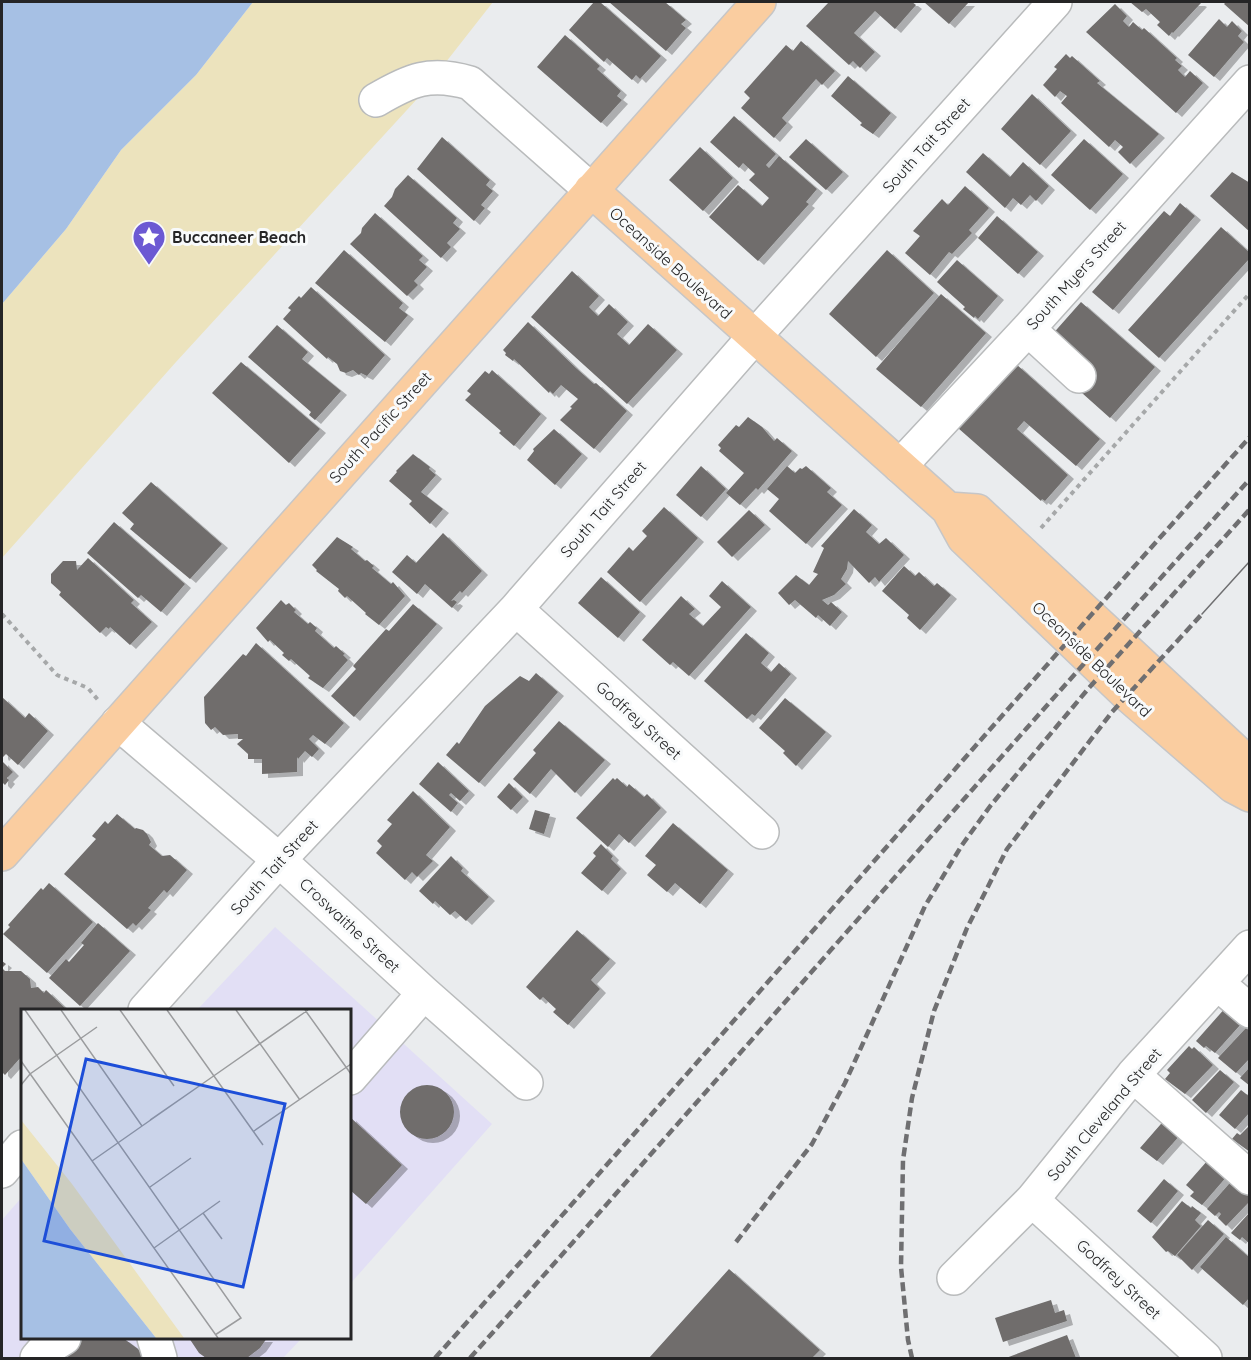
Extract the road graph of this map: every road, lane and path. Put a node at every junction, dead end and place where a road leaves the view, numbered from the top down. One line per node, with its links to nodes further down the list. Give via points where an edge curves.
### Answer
1 (759, 2): 5 (main road, South Pacific Street)
2 (1055, 2): 8 (street, South Tait Street)
3 (1250, 82): 7 (street, South Myers Street)
4 (376, 100): 5 (street, Oceanside Boulevard, via 430,76 470,82)
5 (591, 190): 8 (main road, Oceanside Boulevard); 15 (main road, South Pacific Street)
6 (1250, 293): 12 (path)
7 (1028, 329): 9 (street); 10 (street, South Myers Street)
8 (754, 337): 10 (main road, Oceanside Boulevard); 13 (street, South Tait Street)
9 (1079, 376)
10 (900, 466): 11 (main road, Oceanside Boulevard)
11 (948, 509): 16 (main road, Oceanside Boulevard, via 977,511); 17 (main road, Oceanside Boulevard, via 964,538 1128,694 1233,786)
12 (1036, 534)
13 (516, 609): 18 (street, Godfrey Street); 20 (street, South Tait Street)
14 (2, 614): 15 (path, via 57,675 88,688)
15 (118, 723): 19 (main road, South Pacific Street); 20 (street, Croswaithe Street)
16 (1250, 765)
17 (1250, 795)
18 (762, 832)
19 (2, 854)
20 (279, 860): 23 (street, Croswaithe Street); 24 (street, South Tait Street)
21 (1250, 947): 22 (street, South Cleveland Street)
22 (1217, 983): 25 (street); 26 (street, South Cleveland Street)
23 (424, 993): 27 (street); 28 (street, Croswaithe Street)
24 (147, 1009)
25 (1250, 1011)
26 (1133, 1075): 31 (street); 32 (street, South Cleveland Street)
27 (351, 1077)
28 (526, 1083)
29 (21, 1148): 30 (street)
30 (2, 1171)
31 (1250, 1178)
32 (1032, 1200): 33 (street, South Cleveland Street); 38 (street, Godfrey Street)
33 (954, 1278)
34 (62, 1339): 36 (street)
35 (154, 1339): 37 (street)
36 (37, 1359)
37 (159, 1359)
38 (1205, 1359)

